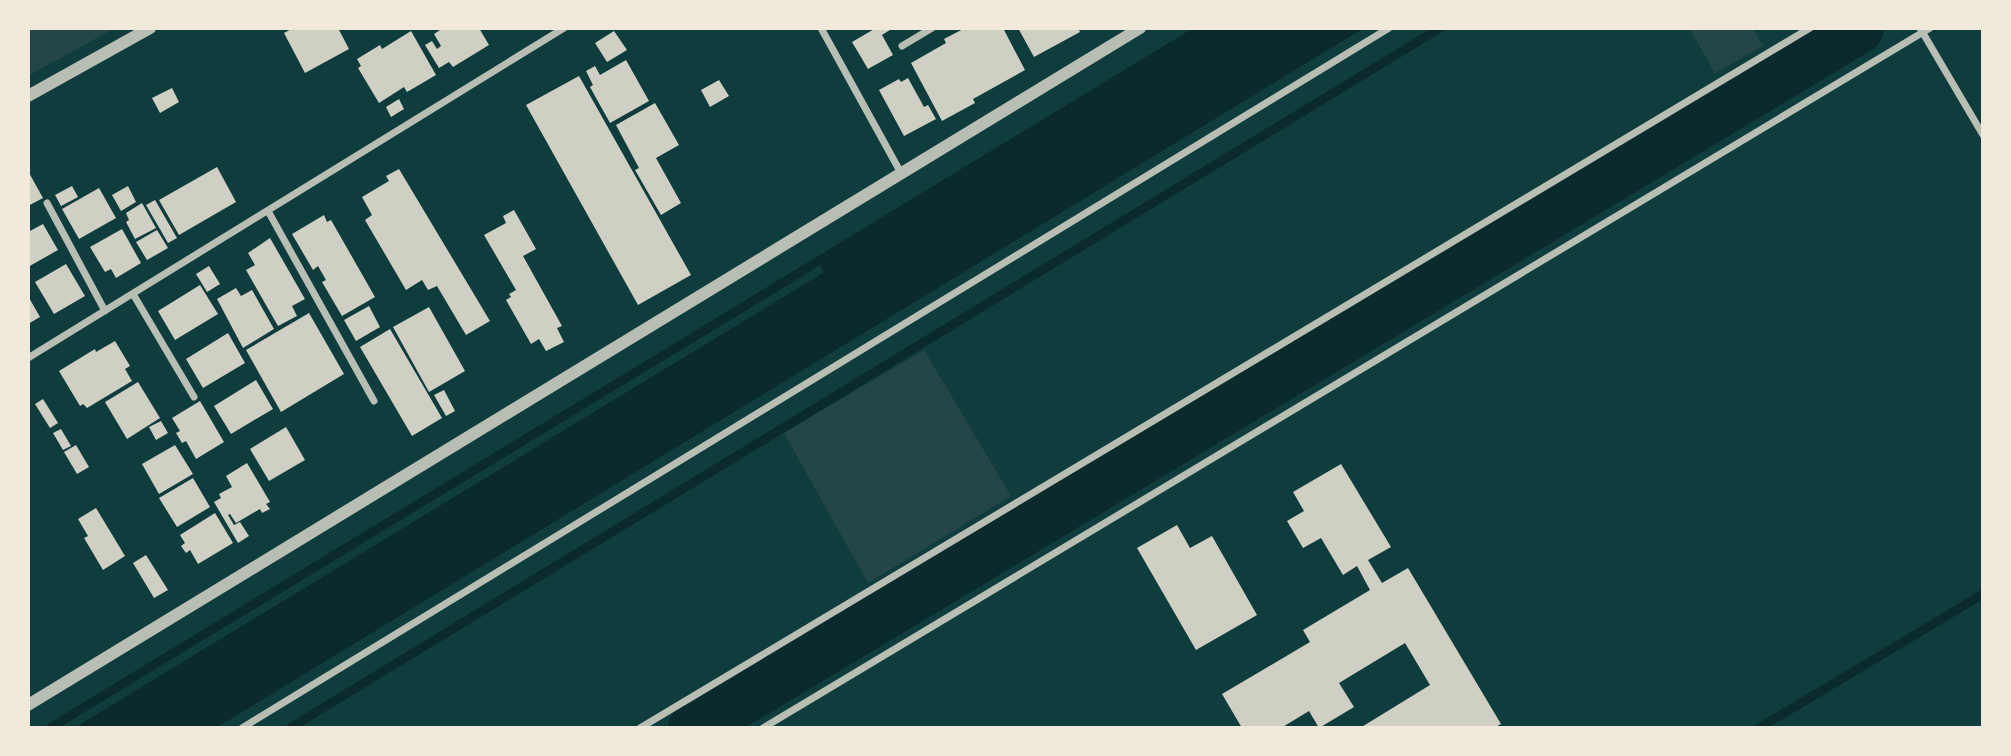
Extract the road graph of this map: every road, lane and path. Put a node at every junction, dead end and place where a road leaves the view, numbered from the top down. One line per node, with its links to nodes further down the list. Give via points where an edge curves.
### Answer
1 (150, 28): 10 (street)
2 (564, 28): 14 (street)
3 (821, 28): 12 (street)
4 (932, 28): 9 (street)
5 (1140, 28): 12 (street)
6 (1389, 28): 21 (street)
7 (1810, 28): 22 (street)
8 (1924, 30): 11 (street); 23 (street)
9 (902, 46)
10 (28, 96)
11 (1983, 135)
12 (901, 173): 20 (street)
13 (47, 202): 16 (street)
14 (268, 211): 15 (street); 19 (street)
15 (133, 294): 16 (street); 18 (street)
16 (105, 311): 17 (street)
17 (28, 358)
18 (194, 397)
19 (374, 401)
20 (28, 705)
21 (242, 728)
22 (640, 728)
23 (762, 728)

